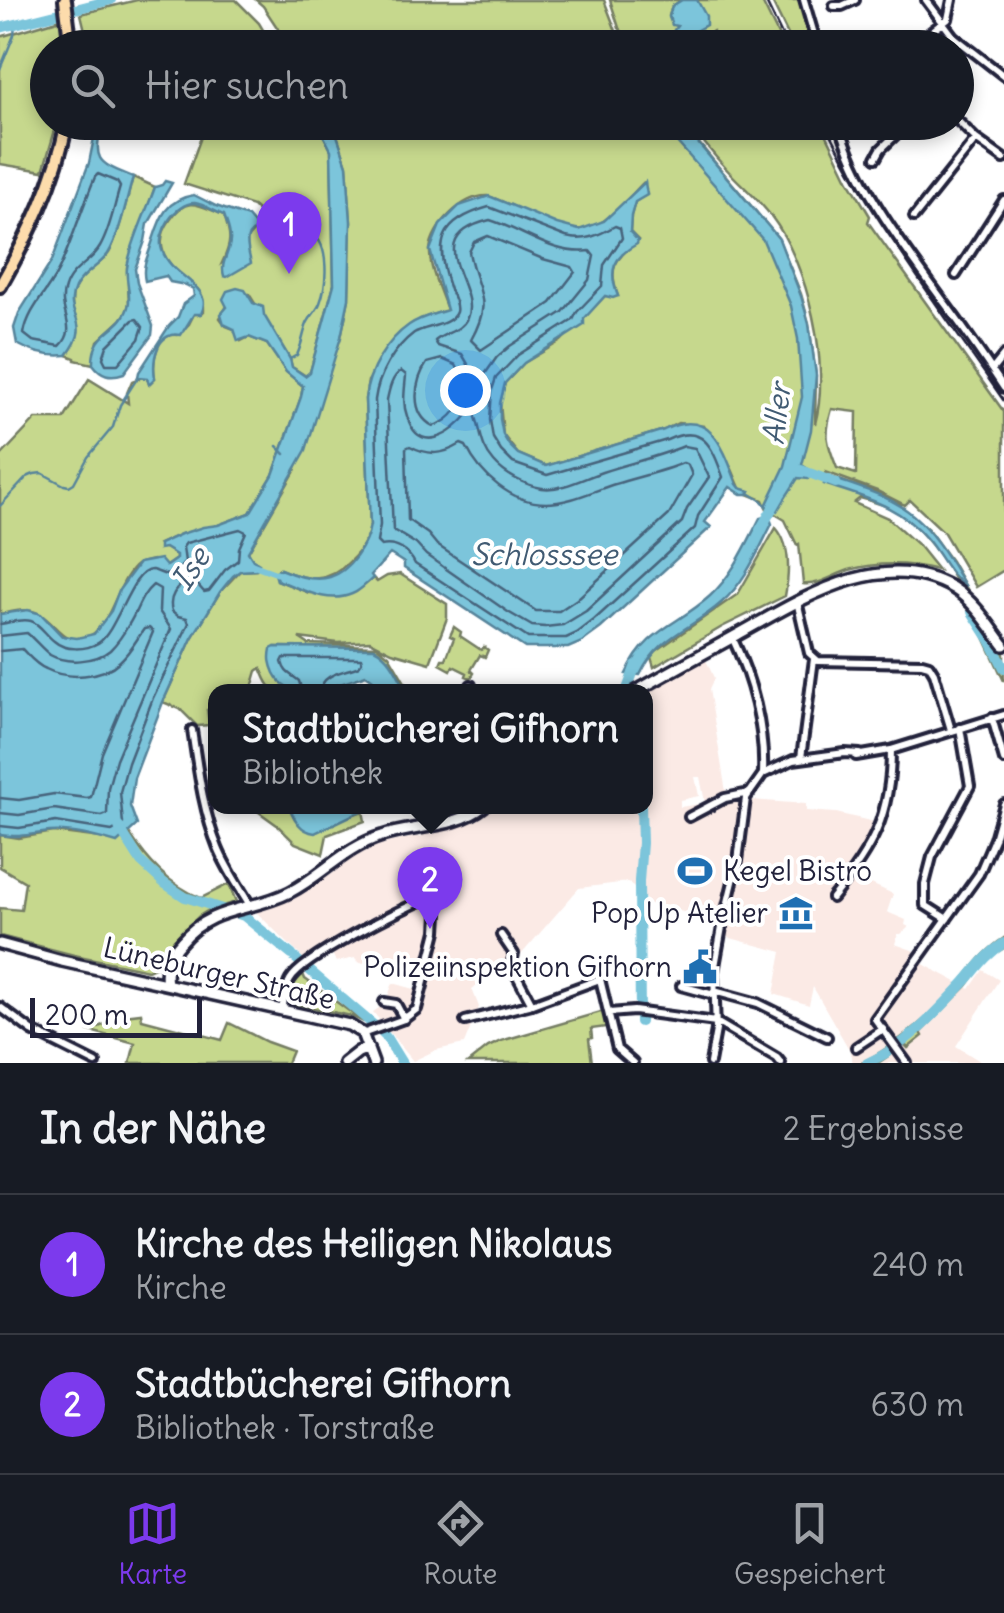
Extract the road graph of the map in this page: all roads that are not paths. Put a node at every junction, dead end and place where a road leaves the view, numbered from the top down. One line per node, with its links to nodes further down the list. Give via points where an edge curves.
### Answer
1 (66, 0): 8 (main road)
2 (804, 0): 9 (street)
3 (855, 0): 6 (street)
4 (926, 0): 7 (street)
5 (952, 0): 7 (street)
6 (834, 6)
7 (942, 24): 10 (street); 11 (street)
8 (69, 30)
9 (813, 30)
10 (934, 30)
11 (948, 30)
12 (974, 54): 13 (street)
13 (1004, 75)
14 (976, 138): 19 (street); 21 (street)
15 (63, 140): 23 (main road, via 41,208)
16 (846, 140): 25 (street, via 882,213)
17 (890, 140): 18 (street)
18 (876, 158)
19 (1004, 159)
20 (1004, 200): 22 (street)
21 (914, 217)
22 (956, 275)
23 (0, 286)
24 (1004, 355): 25 (street)
25 (992, 370): 26 (street)
26 (1004, 388)
27 (798, 602): 28 (street); 29 (street, via 886,573 915,574 969,602); 30 (street)
28 (732, 637): 31 (street); 39 (street, via 750,680)
29 (1004, 646)
30 (814, 658): 34 (street, via 927,664); 37 (street)
31 (650, 684)
32 (1004, 715): 33 (street)
33 (992, 718): 34 (street); 38 (street)
34 (956, 729): 36 (street); 46 (street, via 970,786 932,856 925,884 925,906)
35 (192, 730): 45 (street, via 211,828)
36 (891, 750): 37 (street); 44 (street, via 882,820)
37 (801, 758): 39 (street)
38 (1004, 760)
39 (763, 774): 40 (street)
40 (748, 794): 43 (street); 51 (street)
41 (1004, 804): 46 (street, via 979,874)
42 (473, 814): 45 (street, via 378,836 289,892)
43 (689, 817)
44 (832, 898)
45 (245, 906): 49 (street, via 212,916 187,935 164,970)
46 (948, 920): 60 (street, via 875,1018)
47 (501, 935): 53 (street)
48 (0, 947): 49 (street, Lüneburger Straße)
49 (166, 984): 55 (street, Lüneburger Straße)
50 (681, 986): 51 (street)
51 (714, 993): 59 (street); 62 (street, via 768,1008)
52 (384, 1002): 56 (street)
53 (532, 1004): 57 (street, via 600,979); 58 (street)
54 (0, 1007): 65 (street)
55 (282, 1010): 56 (street, via 288,983 310,961 432,896 438,914 417,1009); 61 (street, Lüneburger Straße)
56 (401, 1012): 61 (street)
57 (609, 1012): 59 (street); 68 (street, via 618,1049)
58 (465, 1021)
59 (716, 1022): 69 (street); 70 (street)
60 (884, 1030): 63 (street); 71 (street)
61 (366, 1032): 64 (street)
62 (827, 1037)
63 (856, 1047)
64 (368, 1048): 66 (street); 67 (street)
65 (96, 1063)
66 (344, 1063)
67 (373, 1063)
68 (633, 1063)
69 (710, 1063)
70 (781, 1063)
71 (907, 1063)

